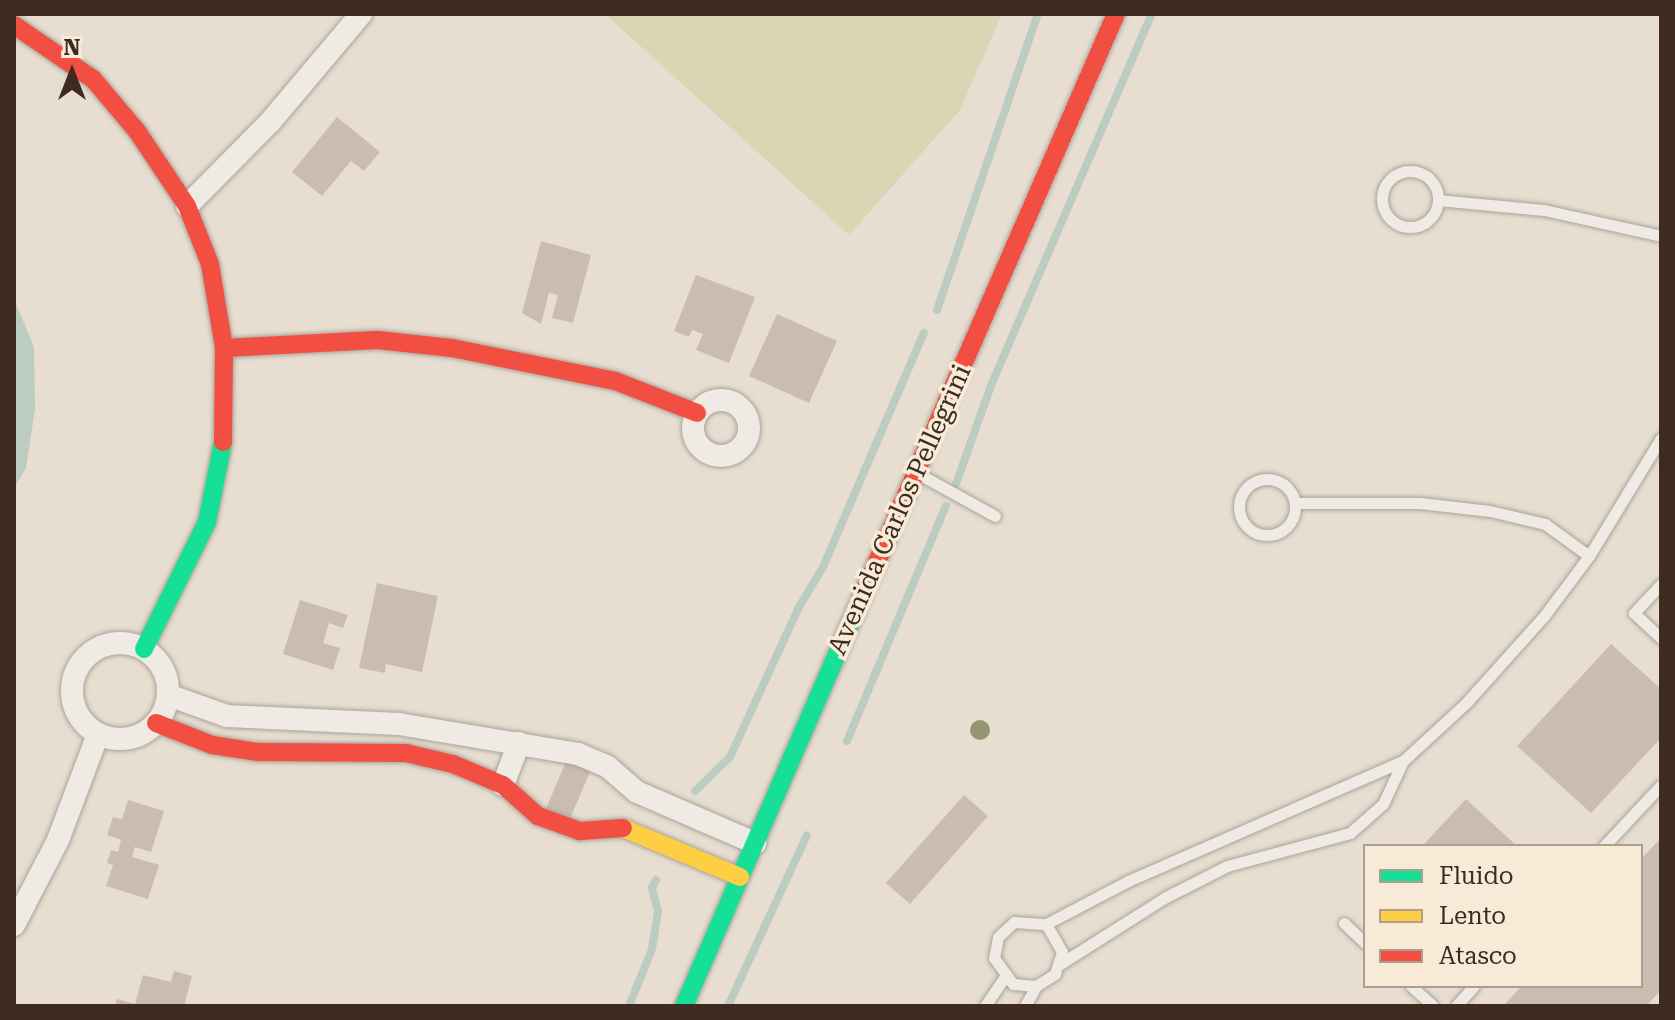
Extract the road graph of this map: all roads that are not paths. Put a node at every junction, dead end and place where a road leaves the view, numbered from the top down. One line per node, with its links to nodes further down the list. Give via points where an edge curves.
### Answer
1 (361, 14): 5 (street, via 271,121)
2 (1116, 14): 10 (street, Avenida Carlos Pellegrini)
3 (14, 25): 5 (street, via 93,79 137,131)
4 (1438, 200): 4 (lane, via 1429,178 1412,171 1387,182 1381,199 1394,222 1412,227 1428,220); 6 (lane, via 1544,210)
5 (187, 206): 7 (street, via 210,264)
6 (1661, 236)
7 (224, 348): 8 (street, via 377,340 452,348 615,381); 16 (street, via 226,426 207,522)
8 (697, 413)
9 (1661, 438): 13 (lane)
10 (917, 472): 12 (lane); 26 (street, Avenida Carlos Pellegrini)
11 (1295, 503): 11 (lane, via 1286,487 1269,479 1244,490 1238,507 1244,524 1269,535 1292,521); 13 (lane, via 1420,503 1490,511 1545,524)
12 (995, 516)
13 (1589, 556): 21 (lane, via 1509,658)
14 (1661, 584): 15 (lane, via 1634,613)
15 (1661, 638)
16 (144, 649): 17 (street, via 161,665); 19 (street, via 120,642 104,645 79,665 71,696 85,724)
17 (168, 695): 18 (street); 20 (street, via 227,716 399,724)
18 (156, 723): 19 (street, via 129,738); 22 (street, via 212,745 258,752 406,753 453,764)
19 (98, 734): 31 (street, via 58,840)
20 (519, 743): 22 (street); 24 (street, via 588,758 608,767)
21 (1403, 761): 30 (lane, via 1128,881); 33 (lane, via 1383,804 1350,833 1227,866 1166,897)
22 (503, 785): 25 (street, via 538,816 580,831)
23 (1661, 785): 27 (lane)
24 (637, 792): 25 (street); 26 (street)
25 (621, 827): 28 (street)
26 (755, 843): 28 (street, Avenida Carlos Pellegrini)
27 (1606, 844)
28 (740, 877): 38 (street, Avenida Carlos Pellegrini)
29 (1344, 923): 32 (lane)
30 (1046, 924): 33 (lane, via 1059,941); 34 (lane, via 1014,922 998,937 994,958)
31 (14, 925)
32 (1363, 941)
33 (1060, 964): 35 (lane)
34 (1004, 978): 35 (lane); 39 (lane)
35 (1036, 986): 40 (lane)
36 (1413, 988): 41 (lane)
37 (1472, 988): 42 (lane)
38 (684, 1006)
39 (985, 1006)
40 (1025, 1006)
41 (1433, 1006)
42 (1456, 1006)

